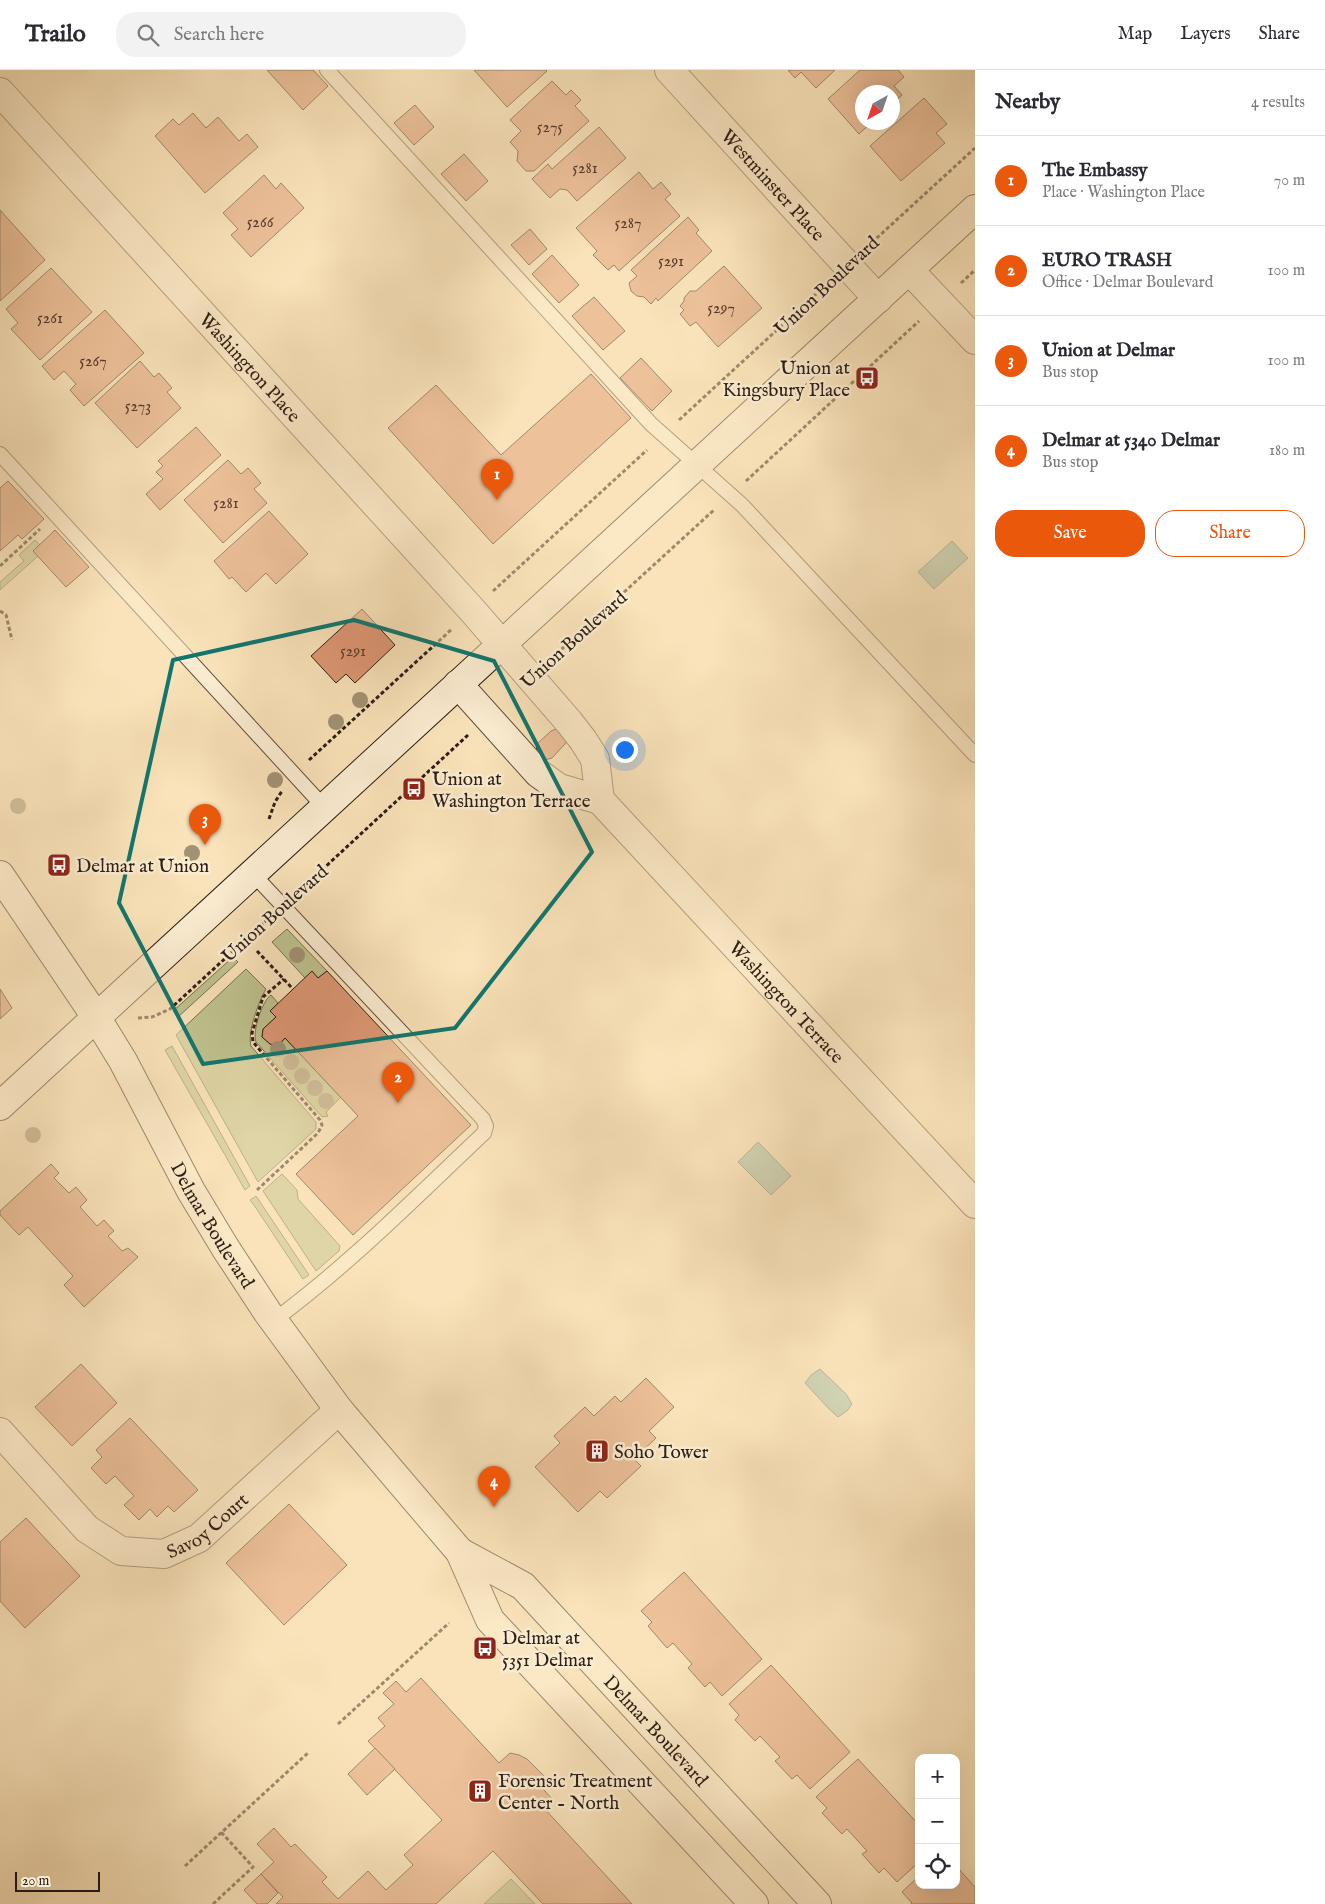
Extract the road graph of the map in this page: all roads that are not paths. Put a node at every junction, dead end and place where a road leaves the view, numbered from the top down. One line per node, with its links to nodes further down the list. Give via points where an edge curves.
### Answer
1 (327, 70): 9 (lane, via 663,435)
2 (669, 70): 6 (main road, Westminster Place)
3 (0, 92): 10 (main road, Washington Place)
4 (975, 209): 5 (main road)
5 (909, 270): 6 (main road); 7 (main road)
6 (878, 298): 9 (main road)
7 (975, 340)
8 (0, 454): 14 (lane)
9 (697, 465): 10 (main road); 12 (lane, via 731,495)
10 (501, 644): 11 (main road); 13 (main road, Washington Place, via 578,734 595,759)
11 (458, 684): 13 (main road, via 538,773 559,788); 14 (main road)
12 (975, 755)
13 (600, 800): 19 (main road, Washington Terrace)
14 (324, 806): 15 (main road)
15 (252, 873): 17 (main road); 20 (lane, via 483,1119 486,1126 484,1133 349,1260)
16 (0, 875): 17 (main road, Delmar Boulevard)
17 (96, 1017): 18 (main road); 20 (main road, Delmar Boulevard, via 123,1061 191,1191)
18 (0, 1106)
19 (975, 1204)
20 (272, 1321): 21 (main road, Delmar Boulevard)
21 (339, 1410): 22 (main road, Savoy Court, via 199,1538 164,1554 121,1551 87,1530); 23 (main road, Delmar Boulevard)
22 (0, 1432)
23 (460, 1552): 24 (main road, Delmar Boulevard, via 490,1620); 25 (main road, Delmar Boulevard, via 523,1586)
24 (754, 1904)
25 (817, 1904)

